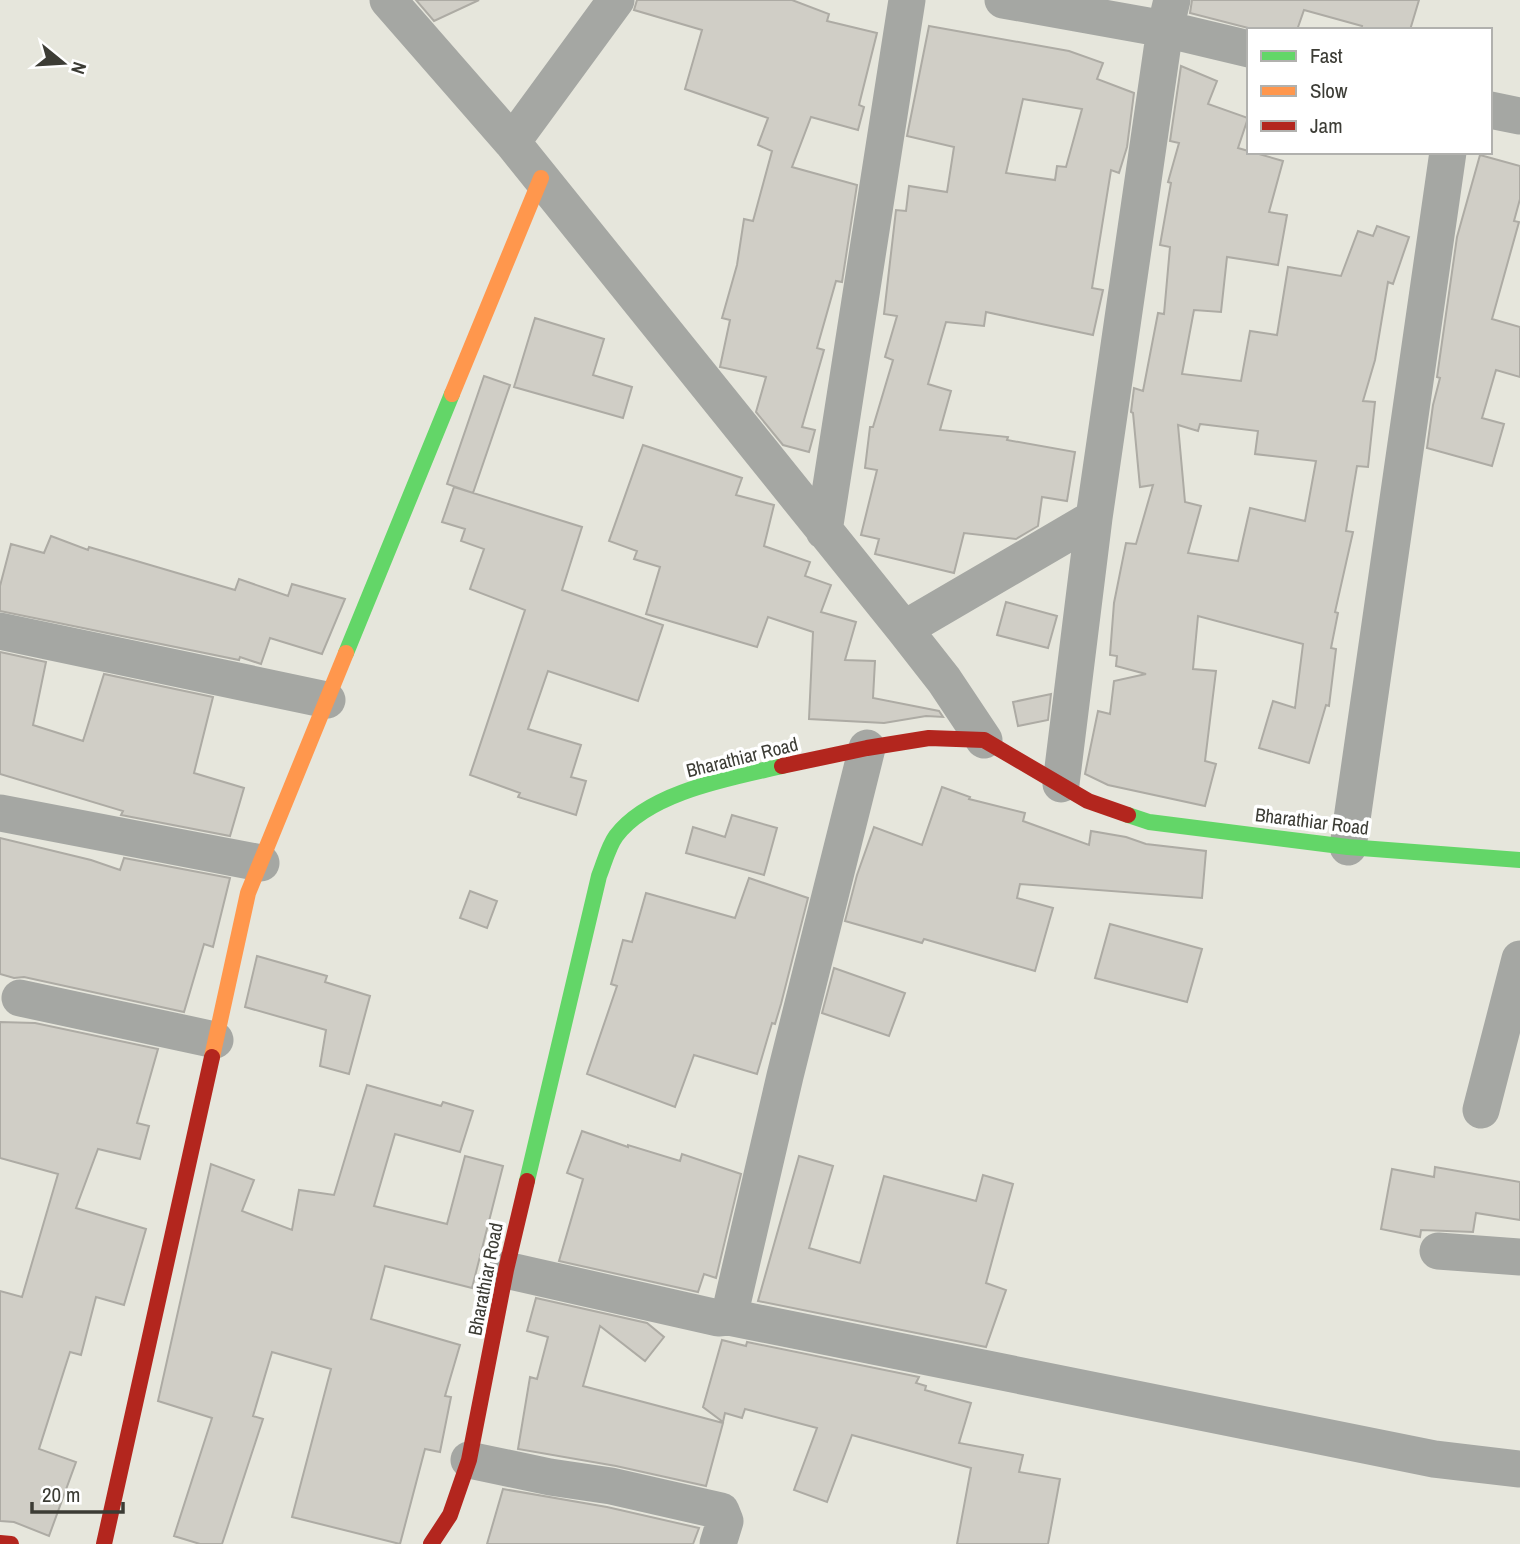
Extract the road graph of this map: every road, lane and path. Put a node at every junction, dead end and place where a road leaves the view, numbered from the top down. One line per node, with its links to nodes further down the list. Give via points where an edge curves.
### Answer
1 (387, 0): 9 (street)
2 (616, 0): 9 (street)
3 (907, 0): 13 (street)
4 (1003, 0): 5 (street)
5 (1169, 14): 6 (street); 12 (street)
6 (1247, 48)
7 (1492, 110): 8 (street)
8 (1520, 116)
9 (512, 142): 11 (street)
10 (1448, 154): 21 (street)
11 (541, 178): 13 (street); 16 (main road)
12 (1094, 518): 14 (street); 19 (street)
13 (824, 531): 14 (street)
14 (904, 629): 17 (street)
15 (0, 631): 16 (street)
16 (327, 700): 23 (main road)
17 (984, 740): 18 (main road, Bharathiar Road, via 929,738); 19 (main road, Bharathiar Road)
18 (867, 748): 30 (main road, Bharathiar Road, via 715,781 636,814 614,838 583,937); 31 (street)
19 (1061, 784): 21 (main road, Bharathiar Road, via 1088,801 1149,822)
20 (0, 813): 23 (street)
21 (1348, 847): 22 (main road, Bharathiar Road)
22 (1520, 860)
23 (261, 863): 26 (main road, via 248,894)
24 (1520, 959): 27 (street)
25 (20, 998): 26 (street)
26 (215, 1040): 36 (main road)
27 (1481, 1110)
28 (1438, 1251): 29 (street)
29 (1520, 1257)
30 (506, 1270): 31 (street); 32 (main road, Bharathiar Road)
31 (729, 1317): 33 (street, via 1434,1459)
32 (469, 1460): 37 (main road, Bharathiar Road, via 450,1515); 38 (street, via 721,1511 725,1521)
33 (1520, 1469)
34 (0, 1543): 35 (main road)
35 (11, 1544)
36 (104, 1544)
37 (430, 1544)
38 (718, 1544)

